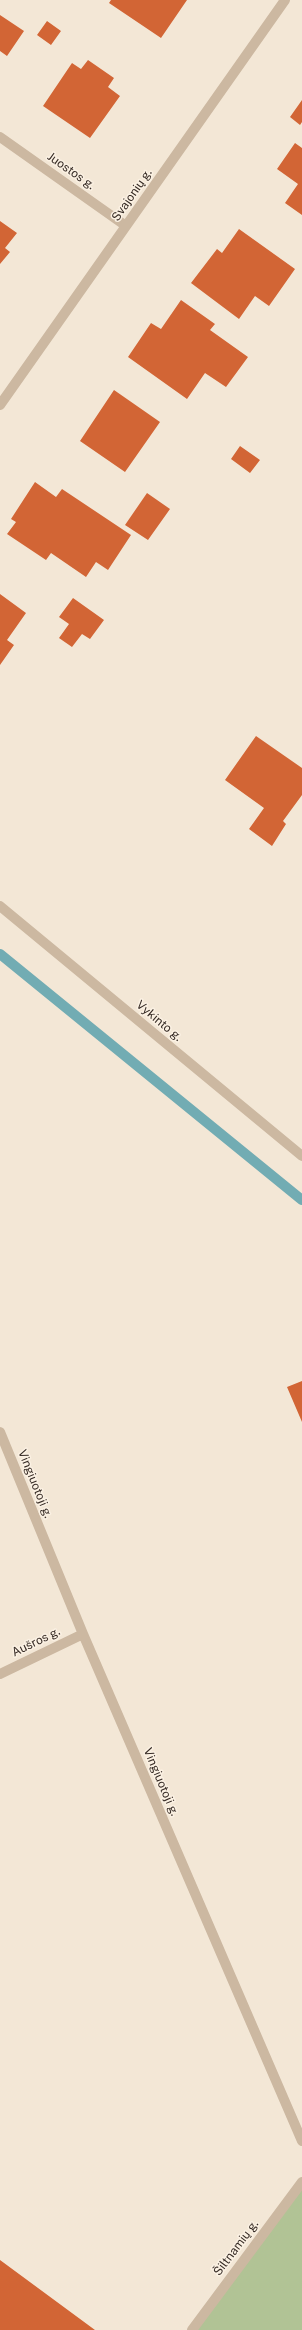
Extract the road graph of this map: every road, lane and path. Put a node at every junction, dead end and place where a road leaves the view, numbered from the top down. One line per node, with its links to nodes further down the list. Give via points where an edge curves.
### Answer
1 (286, 0): 3 (street, Svajonių g.)
2 (0, 137): 3 (street, Juostos g.)
3 (126, 226): 4 (street, Svajonių g.)
4 (0, 405)
5 (0, 906): 6 (street, Vykinto g.)
6 (302, 1156)
7 (0, 1432): 8 (street, Vingiuotoji g.)
8 (83, 1634): 9 (street, Aušros g.); 10 (street, Vingiuotoji g.)
9 (0, 1674)
10 (302, 2141)
11 (302, 2182): 12 (street, Šiltnamių g.)
12 (192, 2330)

